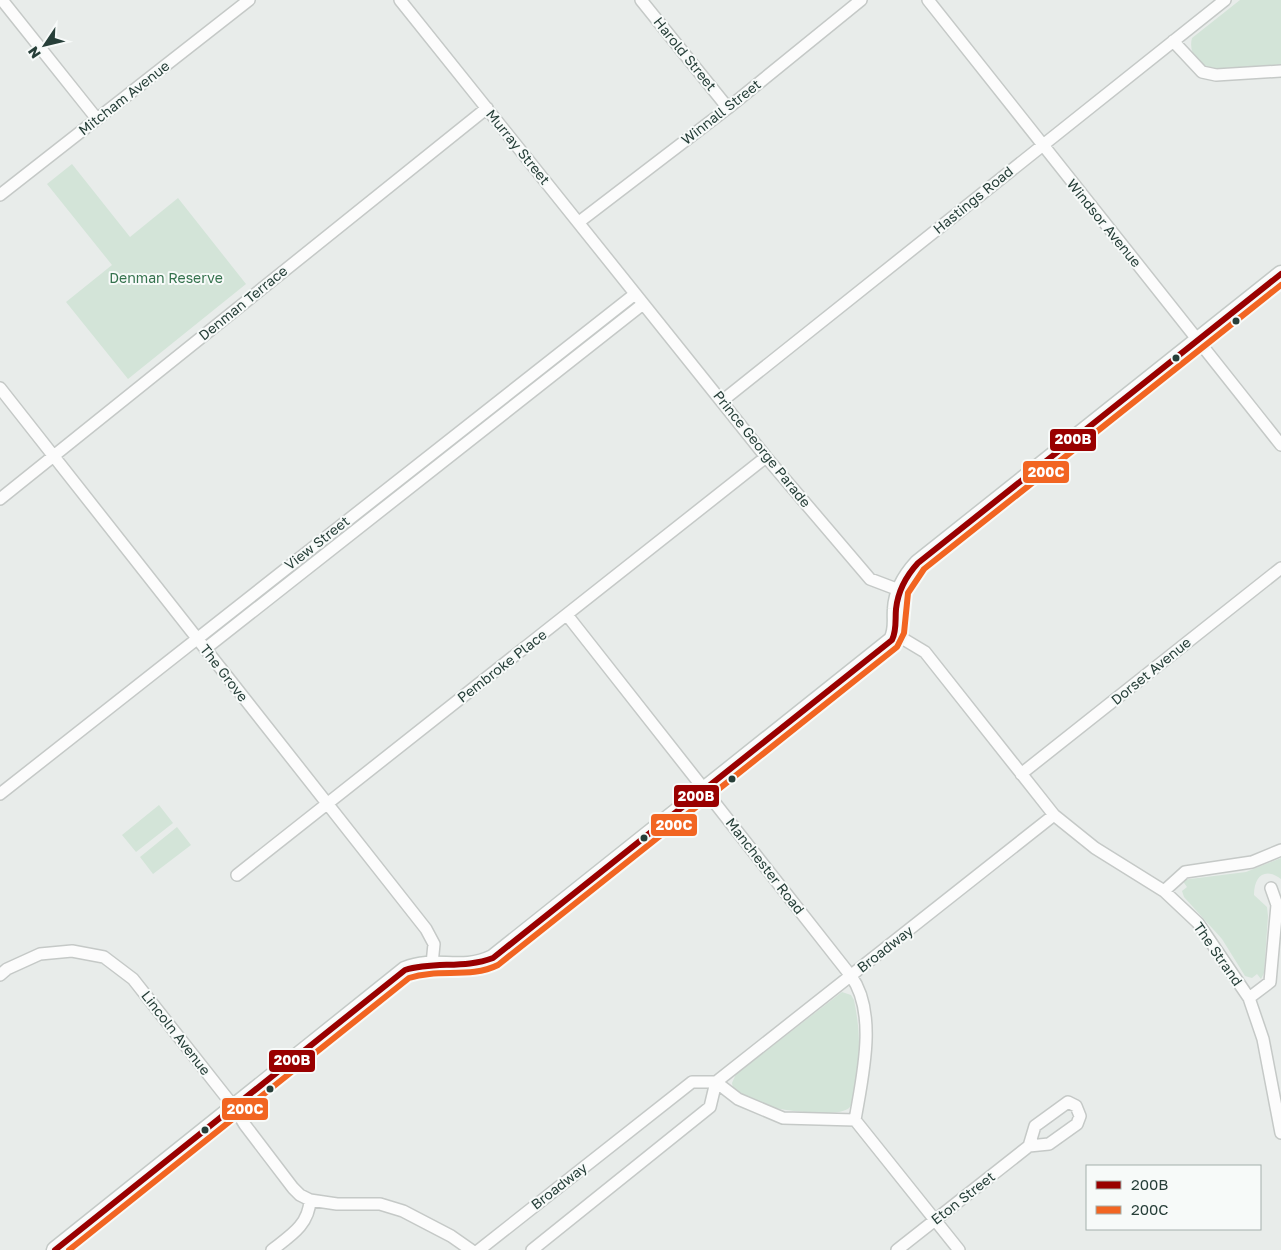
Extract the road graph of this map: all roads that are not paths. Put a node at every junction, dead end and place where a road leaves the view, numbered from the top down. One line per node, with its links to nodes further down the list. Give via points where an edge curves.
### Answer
1 (2, 0): 12 (street)
2 (249, 0): 12 (street, Mitcham Avenue)
3 (400, 0): 10 (street, Murray Street)
4 (641, 0): 11 (street, Harold Street)
5 (861, 0): 11 (street, Winnall Street)
6 (928, 0): 13 (street, Windsor Avenue)
7 (1224, 0): 8 (street, Hastings Road)
8 (1172, 41): 9 (street, via 1202,72 1216,75); 13 (street, Hastings Road)
9 (1281, 71)
10 (486, 108): 15 (street, Murray Street); 23 (street, Denman Terrace)
11 (728, 108): 15 (street, Winnall Street)
12 (97, 119): 14 (street, Mitcham Avenue)
13 (1042, 145): 19 (street, Windsor Avenue); 21 (street, Hastings Road)
14 (0, 195)
15 (578, 222): 17 (street, Murray Street)
16 (1281, 274): 19 (street)
17 (635, 294): 18 (street, Prince George Parade); 30 (street, View Street)
18 (643, 304): 21 (street, Prince George Parade); 31 (street, View Street)
19 (1198, 340): 22 (street, Windsor Avenue); 27 (street, via 918,563)
20 (0, 388): 23 (street, The Grove)
21 (722, 401): 24 (street, Prince George Parade)
22 (1281, 445)
23 (54, 456): 25 (street, Denman Terrace); 30 (street, The Grove)
24 (766, 458): 27 (street, Prince George Parade, via 870,579); 28 (street, Pembroke Place)
25 (0, 499)
26 (1281, 568): 32 (street, Dorset Avenue)
27 (899, 590): 29 (street)
28 (567, 615): 33 (street, Manchester Road); 35 (street, Pembroke Place)
29 (895, 634): 32 (street, via 925,652); 33 (street, via 882,648)
30 (197, 639): 31 (street, The Grove); 34 (street, View Street)
31 (205, 649): 35 (street, The Grove)
32 (1021, 774): 36 (street)
33 (705, 790): 41 (street, via 493,958 472,966); 43 (street, Manchester Road)
34 (0, 794)
35 (327, 805): 38 (street, Pembroke Place); 41 (street, The Grove, via 426,928 434,944)
36 (1054, 815): 40 (street, via 1095,848); 43 (street, Broadway)
37 (1281, 850): 40 (street, via 1252,862 1186,872)
38 (237, 874)
39 (1271, 888): 44 (street, The Strand, via 1277,905 1270,982)
40 (1164, 891): 44 (street, The Strand, via 1198,924)
41 (432, 964): 46 (street, via 405,970)
42 (0, 975): 46 (street, Lincoln Avenue, via 40,954 72,951 104,957 133,979)
43 (851, 976): 45 (street, Broadway); 47 (street, Manchester Road, via 859,991 868,1048)
44 (1249, 998): 48 (street, The Strand, via 1263,1039)
45 (716, 1082): 47 (street, via 738,1099 783,1118); 55 (street, Broadway, via 692,1082); 56 (street, via 710,1107)
46 (234, 1107): 50 (street, Lincoln Avenue, via 293,1188); 52 (street)
47 (855, 1120): 51 (street)
48 (1281, 1133)
49 (1029, 1146): 49 (street, Eton Street, via 1048,1144 1077,1124 1080,1116 1076,1106 1068,1102 1035,1126); 51 (street, Eton Street)
50 (310, 1200): 53 (street, via 310,1211 301,1227); 54 (street, via 380,1204 403,1211)
51 (936, 1220): 57 (street, Eton Street); 58 (street)
52 (55, 1250)
53 (272, 1250)
54 (471, 1250)
55 (479, 1250)
56 (532, 1250)
57 (897, 1250)
58 (959, 1250)

